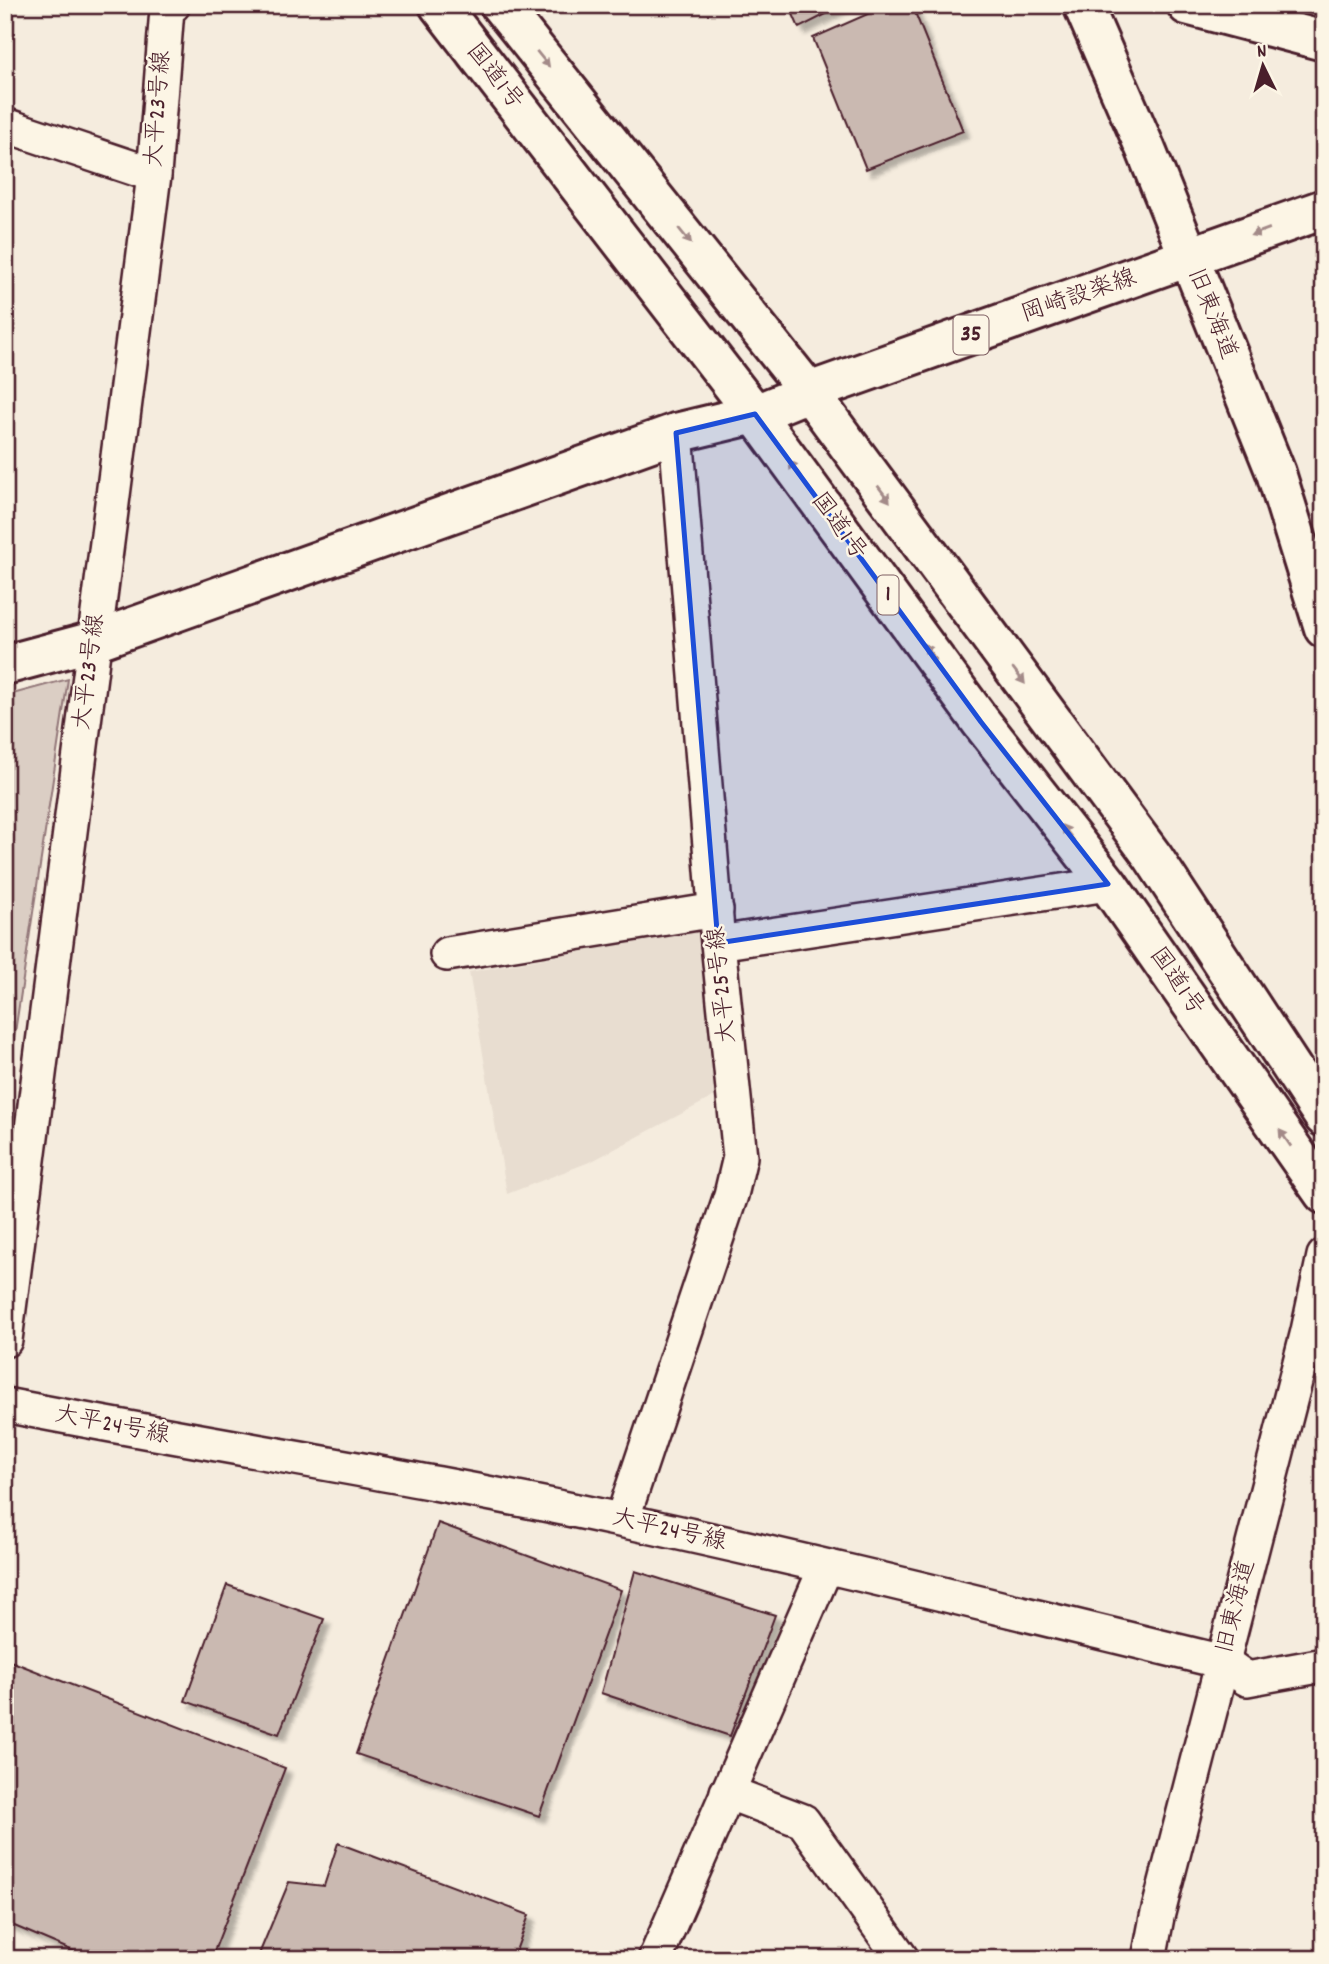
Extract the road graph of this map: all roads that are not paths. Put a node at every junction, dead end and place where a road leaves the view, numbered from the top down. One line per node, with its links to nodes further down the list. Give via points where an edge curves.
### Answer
1 (173, 5): 8 (street, 大平23号線, via 167,9)
2 (439, 5): 12 (main road, 国道1号 / 1)
3 (500, 5): 11 (main road, 国道1号, one-way to 11)
4 (1083, 5): 10 (main road, 旧東海道)
5 (1187, 5): 6 (main road)
6 (1324, 41)
7 (5, 125): 8 (street)
8 (155, 176): 15 (street, 大平23号線)
9 (1324, 209): 10 (main road, 岡崎設楽線 / 35, one-way to 10)
10 (1188, 258): 11 (main road, 岡崎設楽線 / 35); 14 (main road, 旧東海道, via 1276,473)
11 (809, 392): 12 (main road, 岡崎設楽線 / 35); 21 (main road, 国道1号, one-way to 21, via 1153,857)
12 (755, 414): 13 (main road, 岡崎設楽線); 17 (main road, 国道1号 / 1, one-way to 12, via 981,722)
13 (676, 433): 15 (main road, 岡崎設楽線); 18 (street, 大平25号線)
14 (1324, 628)
15 (94, 641): 16 (main road, 岡崎設楽線); 24 (street, 大平23号線)
16 (5, 665)
17 (1108, 884): 19 (street); 22 (main road, 国道1号 / 1, one-way to 17)
18 (716, 910): 19 (street, 大平25号線); 20 (street)
19 (718, 943): 26 (street, 大平25号線, via 740,1157)
20 (447, 954)
21 (1324, 1117)
22 (1324, 1194)
23 (1324, 1256): 28 (street, 旧東海道)
24 (5, 1340)
25 (5, 1405): 26 (street, 大平24号線, via 416,1478)
26 (622, 1520): 27 (street, 大平24号線)
27 (826, 1567): 28 (street, 大平24号線); 30 (street)
28 (1223, 1662): 29 (street, 大平24号線, via 1247,1679); 33 (street, 旧東海道)
29 (1324, 1665)
30 (727, 1791): 31 (street); 32 (street, via 803,1821)
31 (656, 1959)
32 (902, 1959)
33 (1149, 1959)

